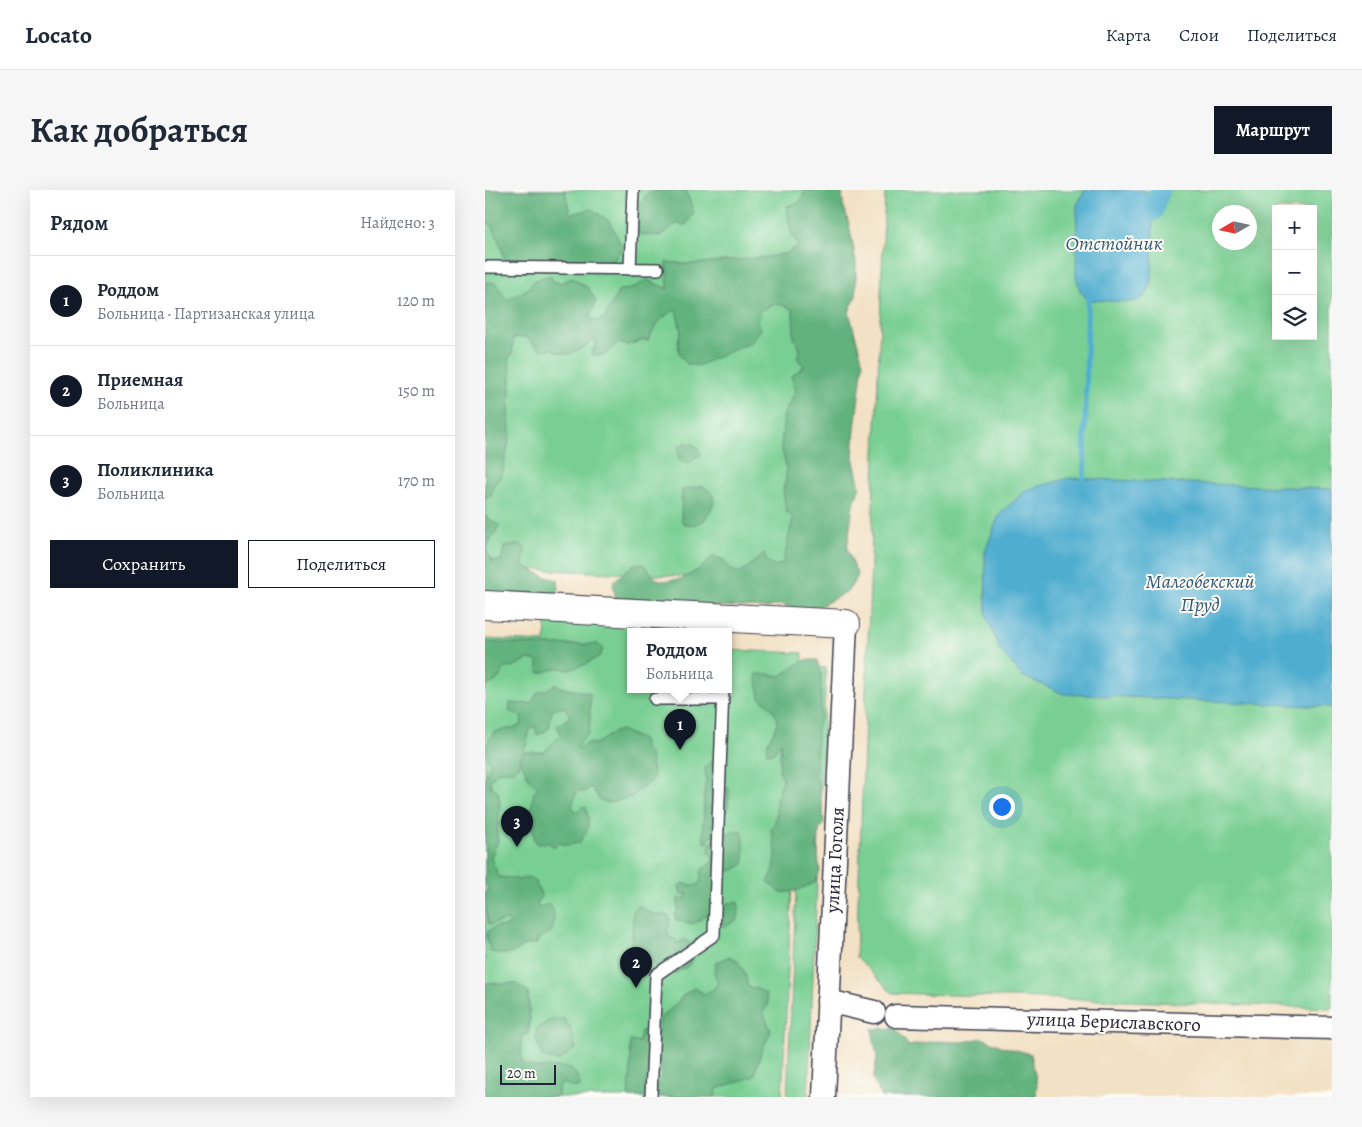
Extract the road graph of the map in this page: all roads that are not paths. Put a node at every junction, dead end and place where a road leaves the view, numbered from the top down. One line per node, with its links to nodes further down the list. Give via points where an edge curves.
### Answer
1 (633, 190): 3 (lane)
2 (485, 267): 3 (lane)
3 (631, 269): 4 (lane)
4 (658, 269)
5 (485, 605): 6 (street)
6 (725, 624): 7 (street)
7 (846, 624): 10 (street, улица Гоголя)
8 (723, 694): 9 (lane); 12 (lane, via 714,935 656,975)
9 (655, 699)
10 (829, 1002): 11 (street, улица Бериславского, via 885,1014); 13 (street, улица Гоголя)
11 (1332, 1028)
12 (651, 1097)
13 (824, 1097)

